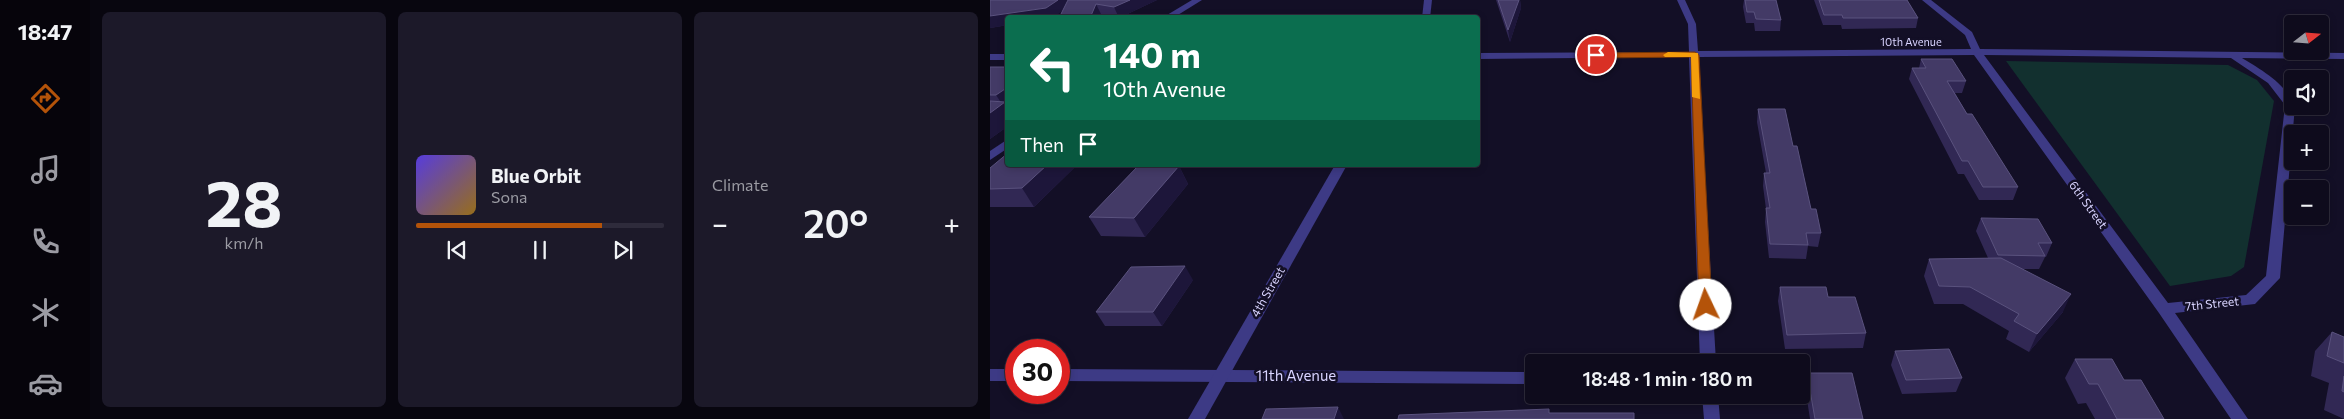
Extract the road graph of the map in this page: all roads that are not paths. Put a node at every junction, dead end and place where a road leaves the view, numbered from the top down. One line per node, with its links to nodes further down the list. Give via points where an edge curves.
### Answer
1 (1198, 0): 5 (street)
2 (1428, 0): 6 (street)
3 (1681, 0): 8 (street, via 1692,24)
4 (1926, 0): 7 (street, 6th Street, via 1969,34)
5 (1171, 15)
6 (1426, 15)
7 (1978, 52): 8 (street, 10th Avenue); 10 (street, 10th Avenue); 17 (street, 6th Street)
8 (1695, 55): 9 (street, 10th Avenue); 18 (street)
9 (1480, 56)
10 (2235, 56): 11 (street, 10th Avenue); 17 (street, 7th Street, via 2271,81 2290,106 2273,278 2250,300)
11 (2344, 56)
12 (990, 57): 13 (street)
13 (1005, 57)
14 (1005, 144): 15 (street)
15 (990, 157)
16 (1339, 167): 22 (street, 4th Street)
17 (2164, 309): 27 (street, 6th Street)
18 (1708, 354)
19 (990, 374): 20 (street)
20 (1005, 375)
21 (1070, 375): 22 (street, 11th Avenue)
22 (1221, 375): 23 (street, 11th Avenue); 25 (street, 4th Street)
23 (1525, 378)
24 (1711, 404): 26 (street)
25 (1196, 419)
26 (1712, 419)
27 (2240, 419)

